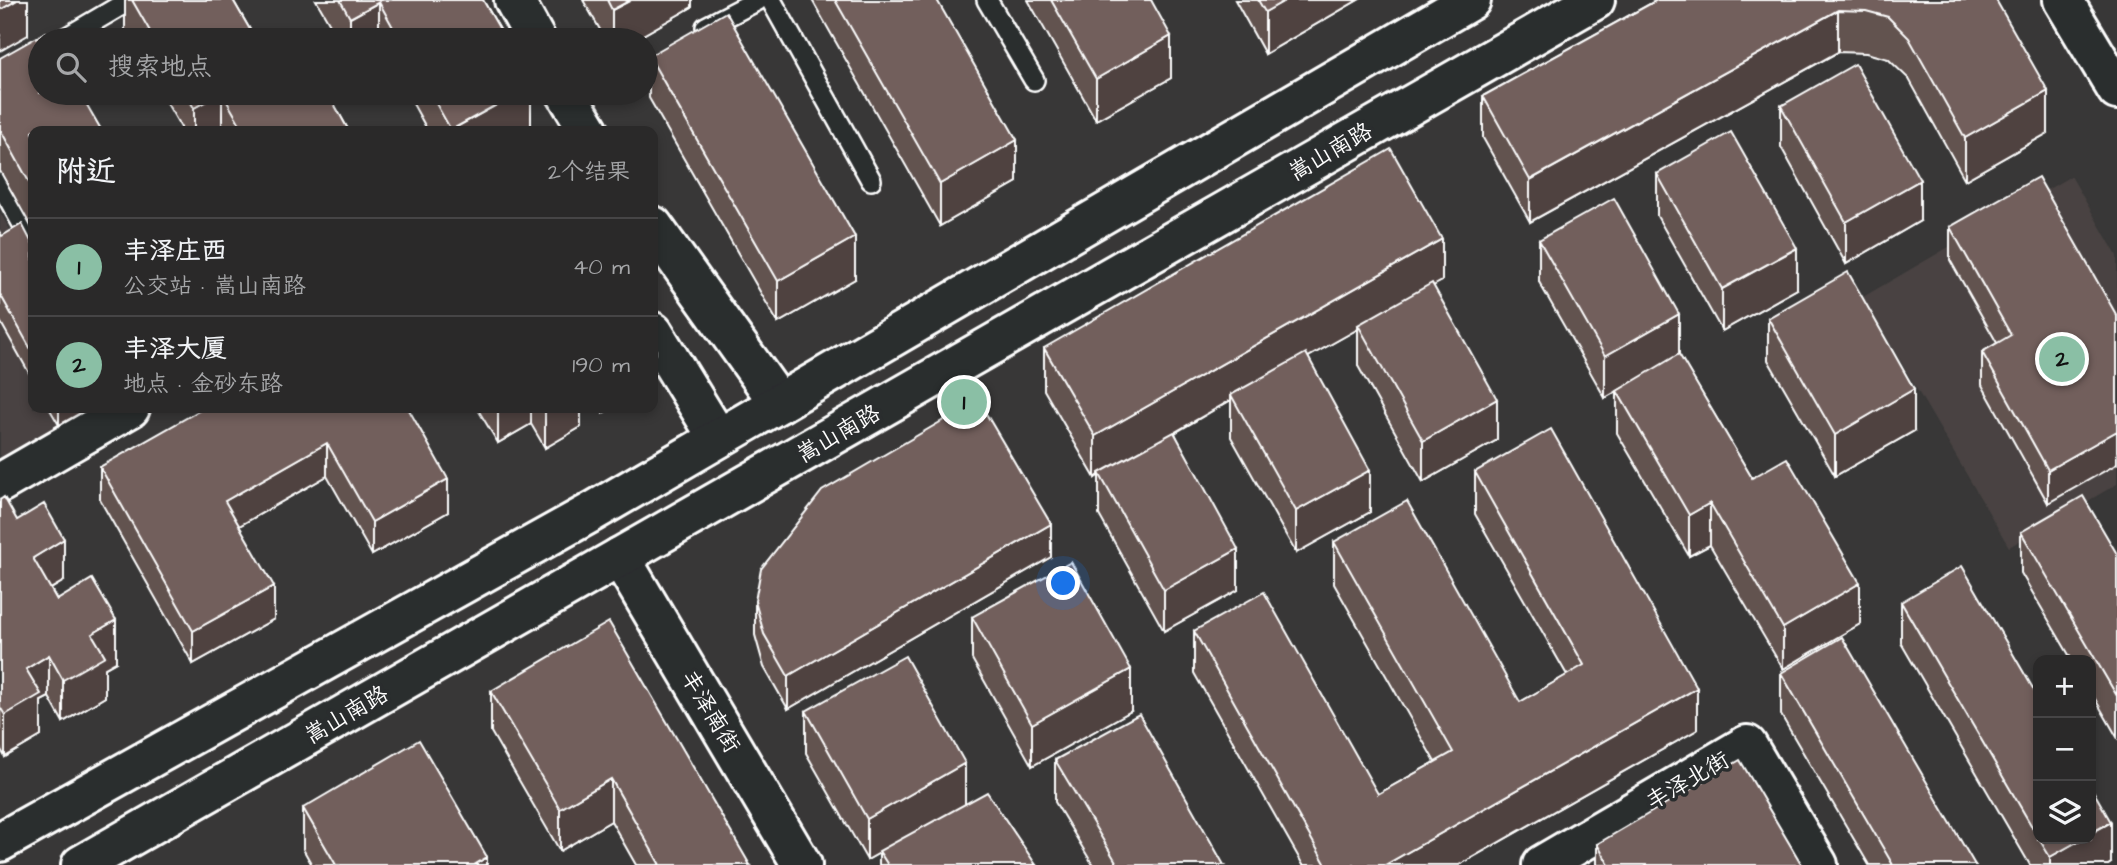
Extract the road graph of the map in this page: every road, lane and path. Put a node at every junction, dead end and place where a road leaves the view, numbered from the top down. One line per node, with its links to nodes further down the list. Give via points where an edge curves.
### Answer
1 (130, 0): 9 (lane)
2 (514, 0): 10 (street)
3 (758, 0): 11 (lane)
4 (771, 0): 14 (lane)
5 (987, 0): 12 (lane)
6 (1471, 0): 19 (street)
7 (1595, 0): 23 (street, 嵩山南路)
8 (2063, 0): 13 (street)
9 (82, 28)
10 (530, 28)
11 (691, 36)
12 (1034, 80)
13 (2117, 90)
14 (871, 180)
15 (0, 183): 16 (lane)
16 (28, 233)
17 (658, 233): 19 (street)
18 (658, 340): 21 (street)
19 (779, 403): 21 (street)
20 (121, 413): 22 (street)
21 (718, 438): 24 (street)
22 (0, 483)
23 (620, 557): 25 (street, 嵩山南路); 26 (street, 丰泽南街)
24 (0, 842)
25 (81, 865)
26 (802, 865)
27 (1542, 865): 28 (street, 丰泽北街, via 1747,745)
28 (1818, 865)

